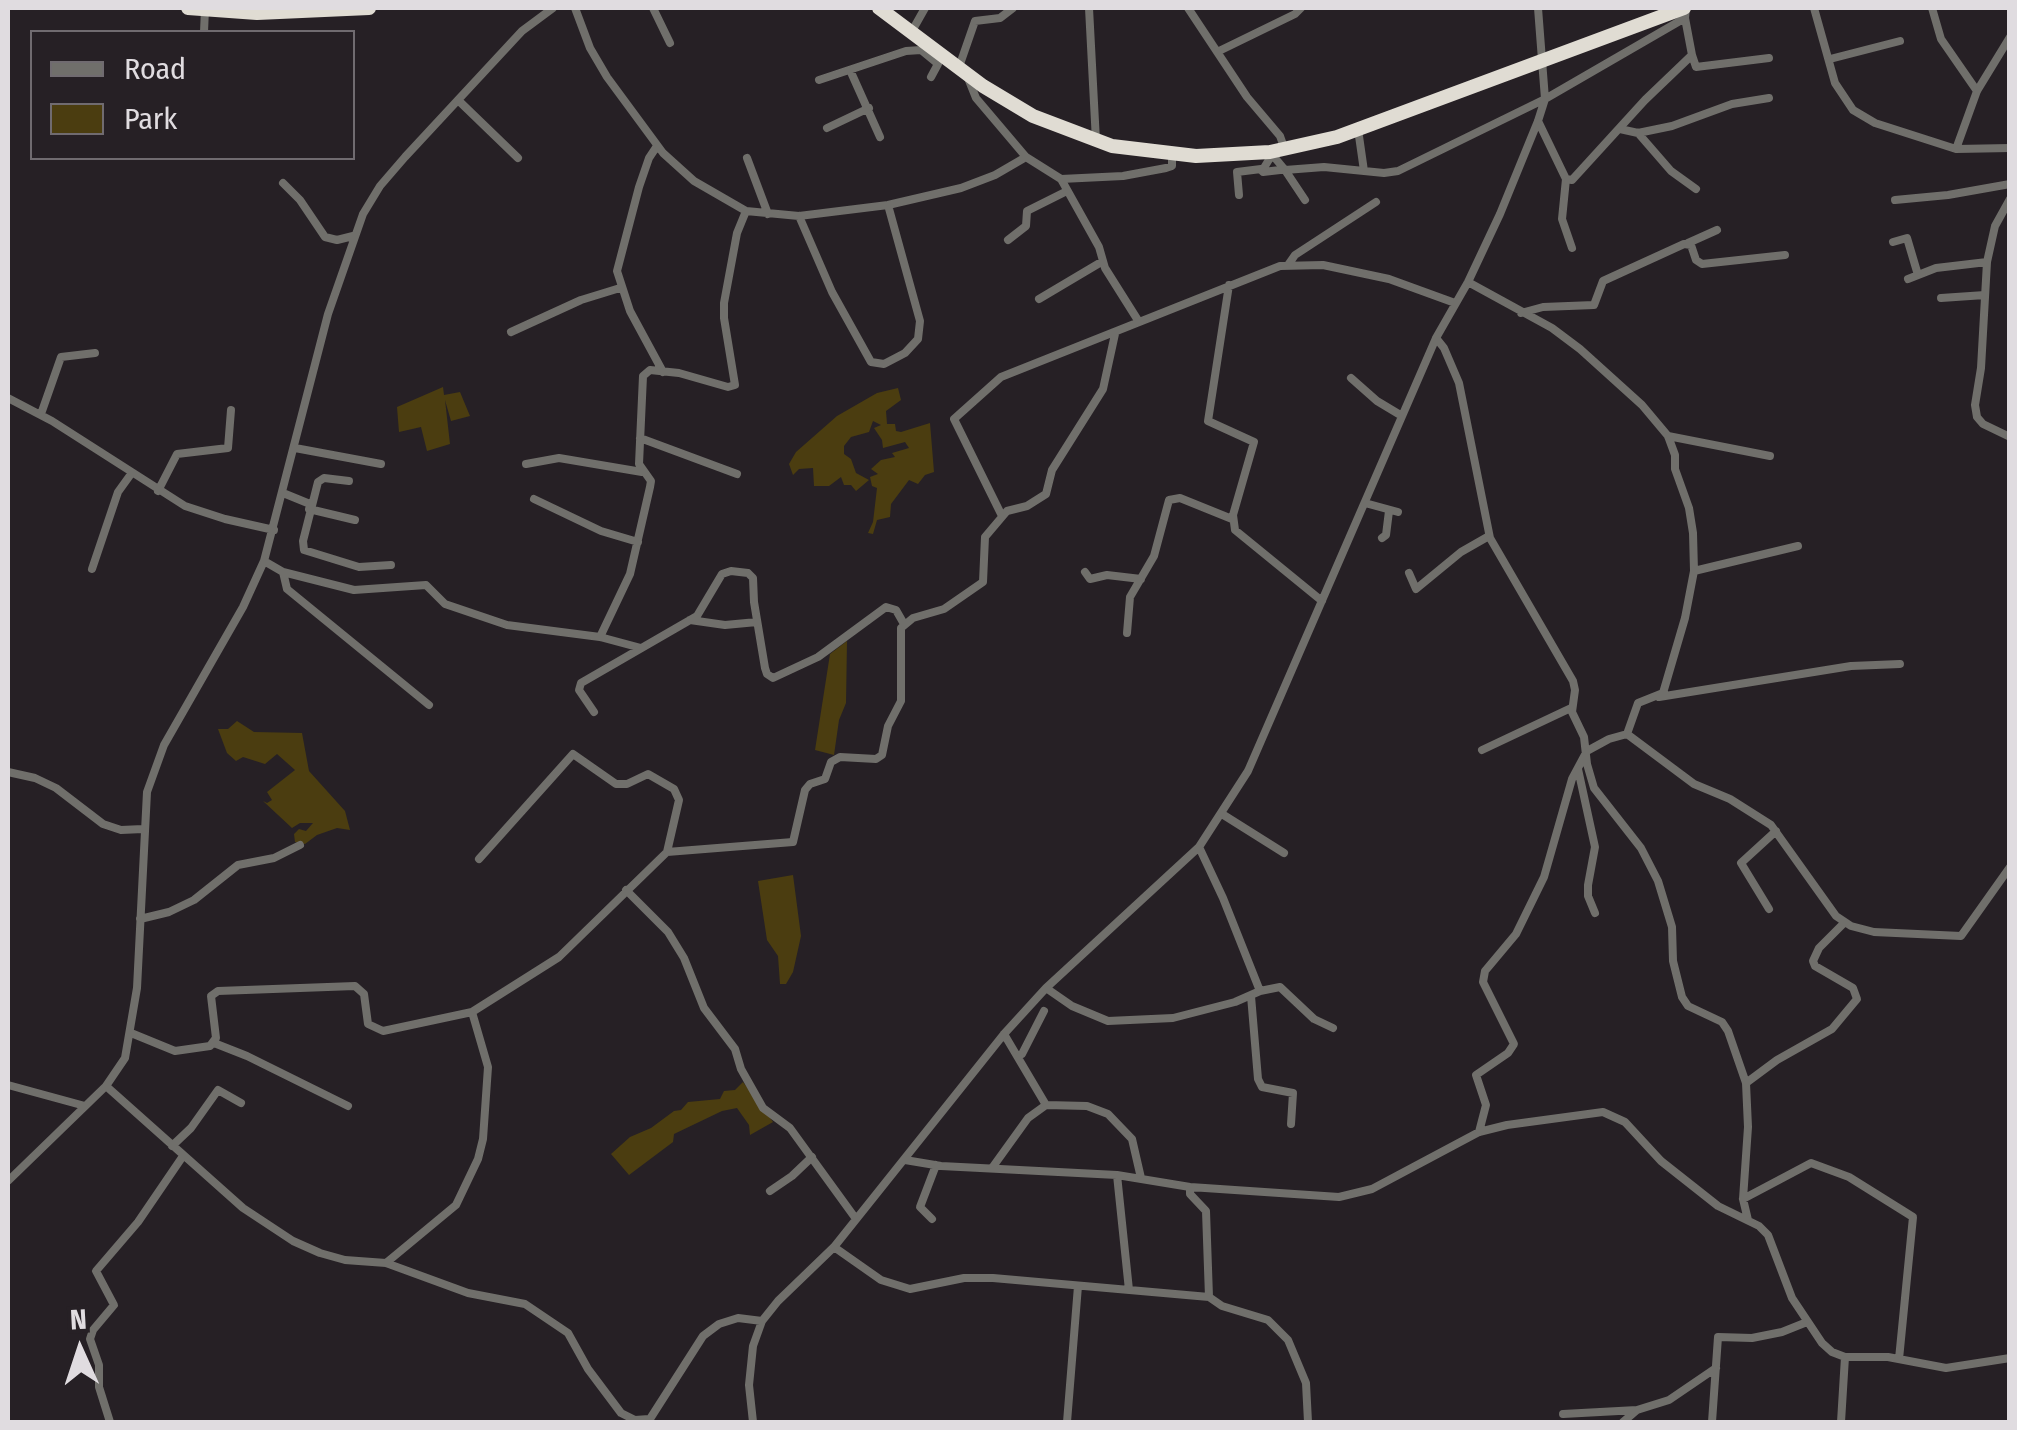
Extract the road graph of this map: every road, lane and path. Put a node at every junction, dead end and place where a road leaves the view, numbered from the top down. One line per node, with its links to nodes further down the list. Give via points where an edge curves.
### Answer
1 (188, 8): 16 (highway)
2 (369, 8): 16 (highway)
3 (553, 8): 36 (street, via 522,31)
4 (575, 8): 45 (street, via 590,48)
5 (653, 8): 22 (street)
6 (880, 8): 19 (highway)
7 (925, 8): 19 (street)
8 (1013, 8): 30 (street, via 1000,18 975,21)
9 (1089, 8): 44 (street)
10 (1188, 8): 24 (street)
11 (1302, 8): 24 (street)
12 (1538, 8): 28 (street)
13 (1638, 8): 18 (street)
14 (1814, 8): 27 (street)
15 (1932, 8): 33 (street, via 1940,39)
16 (204, 9)
17 (1685, 11): 18 (highway); 25 (street); 34 (street)
18 (1652, 16): 28 (highway)
19 (912, 30): 23 (highway)
20 (2010, 37): 33 (street)
21 (1900, 41): 27 (street)
22 (670, 43)
23 (925, 47): 29 (street); 30 (highway); 31 (street, via 938,64)
24 (1218, 52): 48 (street, via 1280,136)
25 (1692, 55): 26 (street, via 1696,67); 39 (street)
26 (1769, 58)
27 (1830, 59): 47 (street, via 1852,110)
28 (1544, 61): 34 (street); 40 (highway)
29 (850, 70): 32 (street); 37 (street)
30 (963, 70): 44 (highway, via 1034,116); 50 (street, via 976,98)
31 (931, 77)
32 (819, 80)
33 (1978, 91): 47 (street)
34 (1545, 98): 38 (street); 55 (street, via 1414,164)
35 (1770, 98): 41 (street)
36 (459, 101): 51 (street); 72 (street, via 380,186)
37 (869, 108): 42 (street); 43 (street, via 832,127)
38 (1538, 121): 57 (street); 81 (street)
39 (1620, 129): 41 (street); 57 (street)
40 (1358, 130): 48 (highway); 55 (street)
41 (1638, 133): 60 (street, via 1671,172)
42 (880, 136)
43 (840, 138)
44 (1096, 141): 49 (highway)
45 (657, 146): 68 (street, via 694,180); 83 (street, via 619,256)
46 (2010, 148): 47 (street)
47 (1956, 150)
48 (1277, 151): 49 (highway); 53 (street); 54 (street)
49 (1172, 155): 56 (street, via 1166,168)
50 (1026, 157): 56 (street); 67 (street, via 961,188)
51 (518, 158)
52 (747, 158): 69 (street)
53 (1261, 169): 54 (street); 62 (street, via 1237,172)
54 (1286, 170): 55 (street); 64 (street)
55 (1364, 172)
56 (1061, 178): 61 (street)
57 (1566, 179): 76 (street, via 1562,219)
58 (283, 183): 72 (street, via 325,237)
59 (2010, 184): 65 (street)
60 (1696, 189)
61 (1066, 191): 73 (street, via 1028,211 1025,228); 78 (street)
62 (1239, 195)
63 (2010, 199): 79 (street)
64 (1305, 200)
65 (1894, 200)
66 (1376, 202): 80 (street)
67 (888, 205): 70 (street); 70 (street, via 920,321 918,339 884,364 872,362 832,292)
68 (746, 211): 69 (street); 94 (street, via 724,302 735,386)
69 (768, 214): 70 (street)
70 (800, 216)
71 (1718, 230): 75 (street)
72 (353, 236): 103 (street)
73 (1008, 240)
74 (1893, 242): 79 (street, via 1907,238 1913,277)
75 (1688, 243): 77 (street, via 1702,264); 88 (street, via 1603,281 1594,305)
76 (1572, 248)
77 (1785, 255)
78 (1103, 261): 86 (street); 89 (street)
79 (1987, 262): 84 (street)
80 (1288, 264): 82 (street); 87 (street, via 1389,279)
81 (1468, 282): 87 (street); 88 (street)
82 (1229, 285): 89 (street); 118 (street, via 1208,421 1254,442)
83 (620, 288): 90 (street); 94 (street)
84 (1985, 295): 85 (street); 101 (street, via 1975,410 1983,424)
85 (1941, 298)
86 (1039, 299)
87 (1455, 303): 92 (street)
88 (1521, 313): 100 (street, via 1580,350)
89 (1138, 322): 91 (street)
90 (511, 332)
91 (1115, 334): 116 (street, via 1103,389 1052,470 1046,494); 116 (street, via 1001,377 954,418)
92 (1436, 338): 99 (street); 120 (street, via 1459,383)
93 (96, 353): 98 (street, via 60,358)
94 (664, 372): 102 (street, via 643,376)
95 (1352, 378): 99 (street)
96 (8, 398): 98 (street)
97 (231, 410): 111 (street, via 228,448 178,454)
98 (41, 414): 108 (street)
99 (1402, 416): 114 (street)
100 (1668, 436): 104 (street); 129 (street, via 1689,508)
101 (2010, 437)
102 (640, 438): 107 (street); 109 (street)
103 (296, 448): 105 (street); 112 (street)
104 (1770, 456)
105 (380, 464)
106 (526, 464): 107 (street, via 559,458)
107 (642, 472): 122 (street, via 651,481)
108 (131, 474): 111 (street); 126 (street, via 118,492)
109 (738, 474)
110 (349, 481): 115 (street, via 321,478)
111 (158, 492): 119 (street)
112 (283, 493): 115 (street); 119 (street)
113 (534, 499): 122 (street)
114 (1365, 503): 121 (street, via 1393,512); 132 (street)
115 (310, 506): 117 (street); 125 (street, via 304,550 359,567)
116 (1002, 516): 135 (street, via 984,537 983,582)
117 (355, 520)
118 (1232, 520): 131 (street, via 1174,498); 132 (street, via 1241,537)
119 (274, 530): 124 (street)
120 (1490, 536): 130 (street, via 1416,588); 142 (street, via 1573,682)
121 (1382, 538)
122 (638, 542): 137 (street)
123 (1798, 546): 129 (street)
124 (264, 561): 127 (street); 150 (street, via 164,745 147,792)
125 (390, 565)
126 (92, 569)
127 (282, 572): 137 (street, via 354,590 426,585 444,604 507,625); 141 (street, via 286,589)
128 (1085, 572): 131 (street, via 1090,579)
129 (1694, 572): 140 (street)
130 (1409, 574)
131 (1140, 579): 136 (street, via 1130,597)
132 (1322, 601): 149 (street, via 1248,772)
133 (690, 620): 134 (street); 134 (street, via 731,571 753,578); 138 (street)
134 (757, 622): 135 (street, via 773,678 818,657 886,607)
135 (904, 624): 154 (street, via 900,701 882,756 831,762 825,779 804,790 794,842)
136 (1128, 633)
137 (600, 637): 138 (street)
138 (642, 648): 143 (street, via 581,683)
139 (1900, 664): 140 (street)
140 (1660, 697): 144 (street, via 1638,703)
141 (429, 705)
142 (1571, 708): 145 (street); 146 (street)
143 (594, 712)
144 (1627, 734): 146 (street); 151 (street, via 1694,784 1748,809)
145 (1482, 750)
146 (1588, 751): 147 (street); 172 (street, via 1594,788 1640,848 1666,900 1682,997 1722,1022)
147 (1578, 769): 160 (street, via 1595,847 1588,885); 180 (street, via 1544,877 1516,934 1485,970 1484,982 1514,1044 1476,1074 1486,1105)
148 (8, 772): 150 (street, via 56,788 104,824)
149 (1222, 814): 153 (street); 155 (street)
150 (143, 829): 161 (street)
151 (1776, 831): 159 (street, via 1741,863); 162 (street)
152 (300, 846): 161 (street, via 238,865 194,900)
153 (1199, 847): 163 (street); 164 (street)
154 (668, 852): 156 (street, via 679,800 674,789 648,774 616,784 573,754); 158 (street)
155 (1284, 853)
156 (478, 860)
157 (2010, 867): 162 (street, via 1961,936 1874,932)
158 (626, 890): 166 (street, via 559,957); 183 (street, via 668,932 763,1108)
159 (1770, 909)
160 (1595, 913)
161 (140, 919): 168 (street)
162 (1844, 923): 172 (street, via 1813,961 1853,988 1856,999 1832,1029)
163 (1046, 988): 164 (street, via 1108,1021 1173,1018); 169 (street)
164 (1256, 994): 167 (street, via 1280,987); 179 (street, via 1258,1079 1262,1088 1293,1094)
165 (1044, 1011): 171 (street)
166 (472, 1012): 170 (street, via 383,1031 368,1024 364,994 355,986 218,991 211,996); 197 (street, via 488,1067 478,1159 456,1205)
167 (1332, 1028)
168 (131, 1033): 170 (street, via 175,1051); 174 (street, via 125,1058)
169 (1004, 1034): 171 (street); 184 (street)
170 (214, 1044): 178 (street)
171 (1017, 1056): 176 (street)
172 (1746, 1083): 192 (street)
173 (8, 1086): 177 (street)
174 (106, 1086): 177 (street); 181 (street)
175 (241, 1103): 181 (street, via 218,1090)
176 (1046, 1105): 186 (street, via 1028,1118); 188 (street, via 1108,1114 1132,1139)
177 (85, 1106): 189 (street)
178 (348, 1106)
179 (1290, 1124)
180 (1479, 1132): 190 (street, via 1356,1194); 195 (street, via 1603,1112 1616,1116 1709,1200)
181 (172, 1146): 182 (street)
182 (183, 1156): 197 (street, via 297,1243 345,1260); 210 (street, via 96,1270 114,1301 90,1338)
183 (812, 1157): 191 (street); 193 (street)
184 (905, 1160): 185 (street); 193 (street)
185 (936, 1165): 186 (street); 194 (street, via 920,1207)
186 (992, 1168): 187 (street)
187 (1117, 1176): 188 (street); 199 (street)
188 (1141, 1178): 190 (street)
189 (8, 1181)
190 (1190, 1187): 200 (street, via 1206,1212)
191 (770, 1191)
192 (1743, 1199): 195 (street); 205 (street, via 1811,1163 1849,1177 1913,1217)
193 (856, 1219): 196 (street)
194 (932, 1219)
195 (1748, 1220): 202 (street, via 1774,1244 1785,1283)
196 (834, 1247): 198 (street, via 881,1280 910,1289 978,1278); 201 (street)
197 (386, 1263): 209 (street, via 483,1297 525,1304 568,1333 622,1414)
198 (1078, 1286): 199 (street); 212 (street)
199 (1129, 1290): 200 (street)
200 (1209, 1297): 213 (street, via 1268,1320 1288,1340 1306,1383)
201 (762, 1321): 209 (street, via 738,1318 703,1336); 211 (street, via 749,1385)
202 (1807, 1322): 203 (street, via 1832,1352); 206 (street, via 1752,1338 1718,1337)
203 (1845, 1356): 205 (street); 216 (street)
204 (2010, 1358): 205 (street, via 1946,1368)
205 (1898, 1359)
206 (1716, 1368): 207 (street, via 1669,1400); 215 (street)
207 (1637, 1410): 208 (street); 214 (street)
208 (1563, 1414)
209 (648, 1421)
210 (110, 1422)
211 (753, 1422)
212 (1067, 1422)
213 (1308, 1422)
214 (1623, 1422)
215 (1712, 1422)
216 (1841, 1422)

